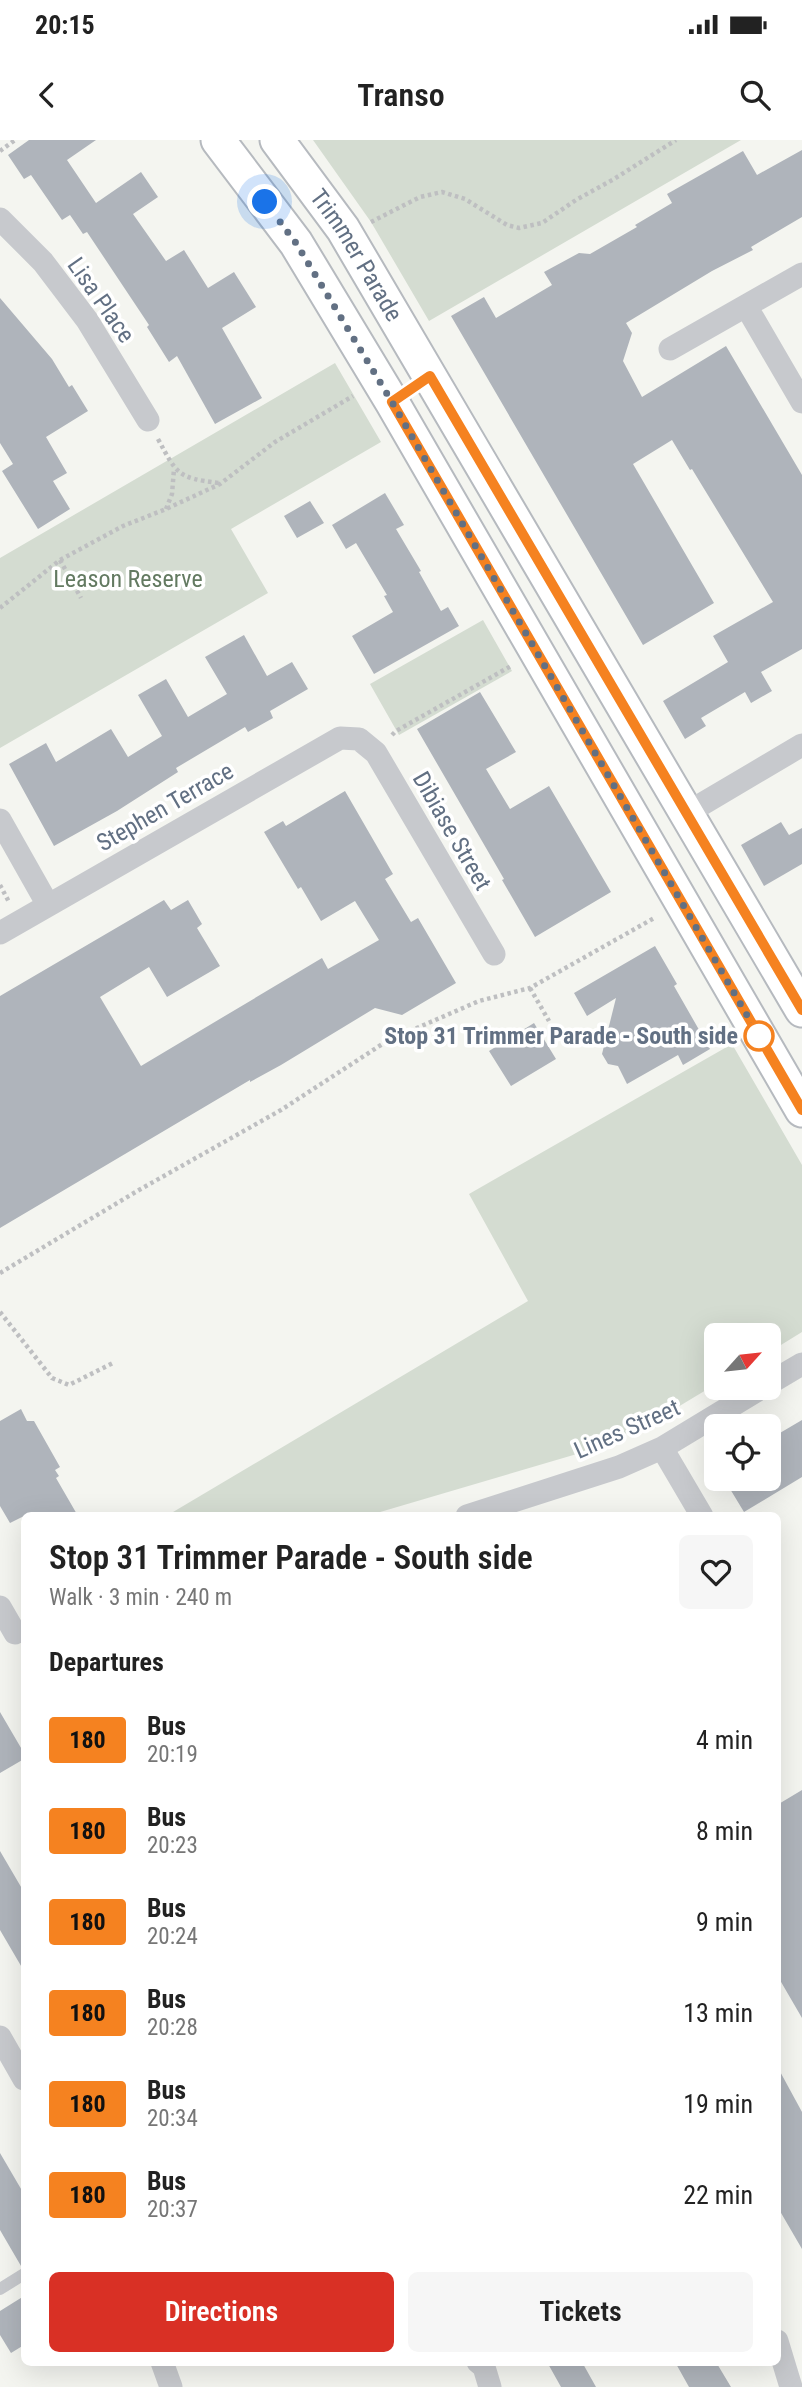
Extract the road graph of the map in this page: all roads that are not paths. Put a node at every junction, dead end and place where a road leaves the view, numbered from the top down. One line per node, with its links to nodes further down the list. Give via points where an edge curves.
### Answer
1 (218, 140): 8 (main road, Trimmer Parade, via 296,243)
2 (277, 140): 7 (main road, Trimmer Parade, via 343,229)
3 (0, 219): 10 (street, Lisa Place, via 43,262 87,320)
4 (802, 274): 5 (street)
5 (746, 306): 6 (street); 9 (street)
6 (670, 349)
7 (430, 376): 8 (main road); 13 (main road, Trimmer Parade)
8 (392, 402): 19 (main road, Trimmer Parade)
9 (802, 402)
10 (148, 420)
11 (802, 745): 13 (street)
12 (367, 746): 15 (street, Stephen Terrace, via 341,738); 17 (street, Dibiase Street)
13 (687, 813): 18 (main road, Trimmer Parade)
14 (0, 820): 15 (street)
15 (48, 905): 16 (street, Stephen Terrace)
16 (0, 933)
17 (494, 954)
18 (802, 1010)
19 (802, 1110)
20 (802, 1363): 21 (street)
21 (781, 1376)
22 (741, 1400): 23 (street, Lines Street)
23 (662, 1448): 24 (street, Lines Street, via 619,1467); 25 (street)
24 (479, 1512)
25 (700, 1512)
26 (0, 1607): 27 (street)
27 (13, 1635)
28 (0, 2038): 29 (street)
29 (13, 2070)
30 (21, 2276): 31 (lane)
31 (0, 2289)
32 (781, 2354): 37 (street)
33 (163, 2366): 35 (street)
34 (483, 2366): 36 (street)
35 (171, 2387)
36 (490, 2387)
37 (791, 2387)

